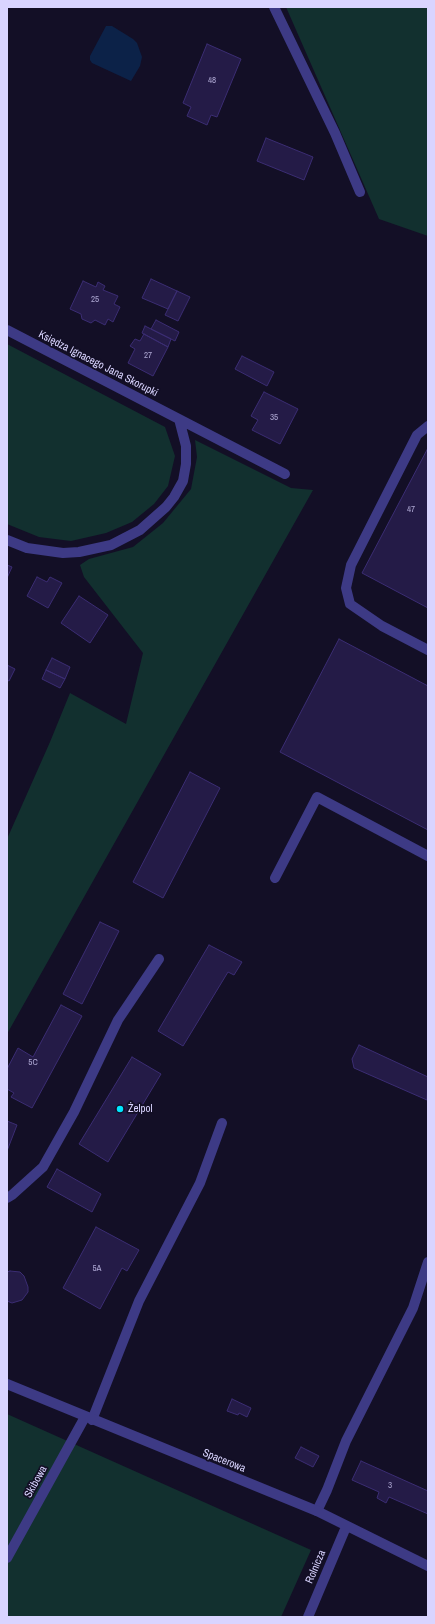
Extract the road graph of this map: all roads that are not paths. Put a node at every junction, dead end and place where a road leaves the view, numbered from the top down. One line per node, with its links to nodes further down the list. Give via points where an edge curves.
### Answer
1 (274, 7): 2 (street, via 335,133)
2 (360, 192)
3 (7, 330): 4 (street, Księdza Ignacego Jana Skorupki)
4 (179, 419): 6 (street, Księdza Ignacego Jana Skorupki); 7 (street, via 186,446 183,481 166,507 140,530 110,545 79,552 63,553 27,548)
5 (428, 426): 8 (street, via 417,435 350,565 346,588 350,604 382,626)
6 (284, 474)
7 (7, 540)
8 (428, 650)
9 (428, 856): 10 (street, via 317,797)
10 (274, 878)
11 (159, 959): 13 (street, via 118,1020 74,1112 43,1167)
12 (222, 1123): 16 (street, Skibowa, via 200,1183 139,1300)
13 (7, 1198)
14 (428, 1262): 17 (street, via 413,1308 346,1441)
15 (7, 1384): 16 (street, Spacerowa)
16 (89, 1419): 17 (street, Spacerowa); 19 (street, Skibowa)
17 (316, 1511): 18 (street, Spacerowa)
18 (346, 1527): 20 (street, Spacerowa); 21 (street, Rolnicza)
19 (7, 1558)
20 (428, 1566)
21 (308, 1617)

